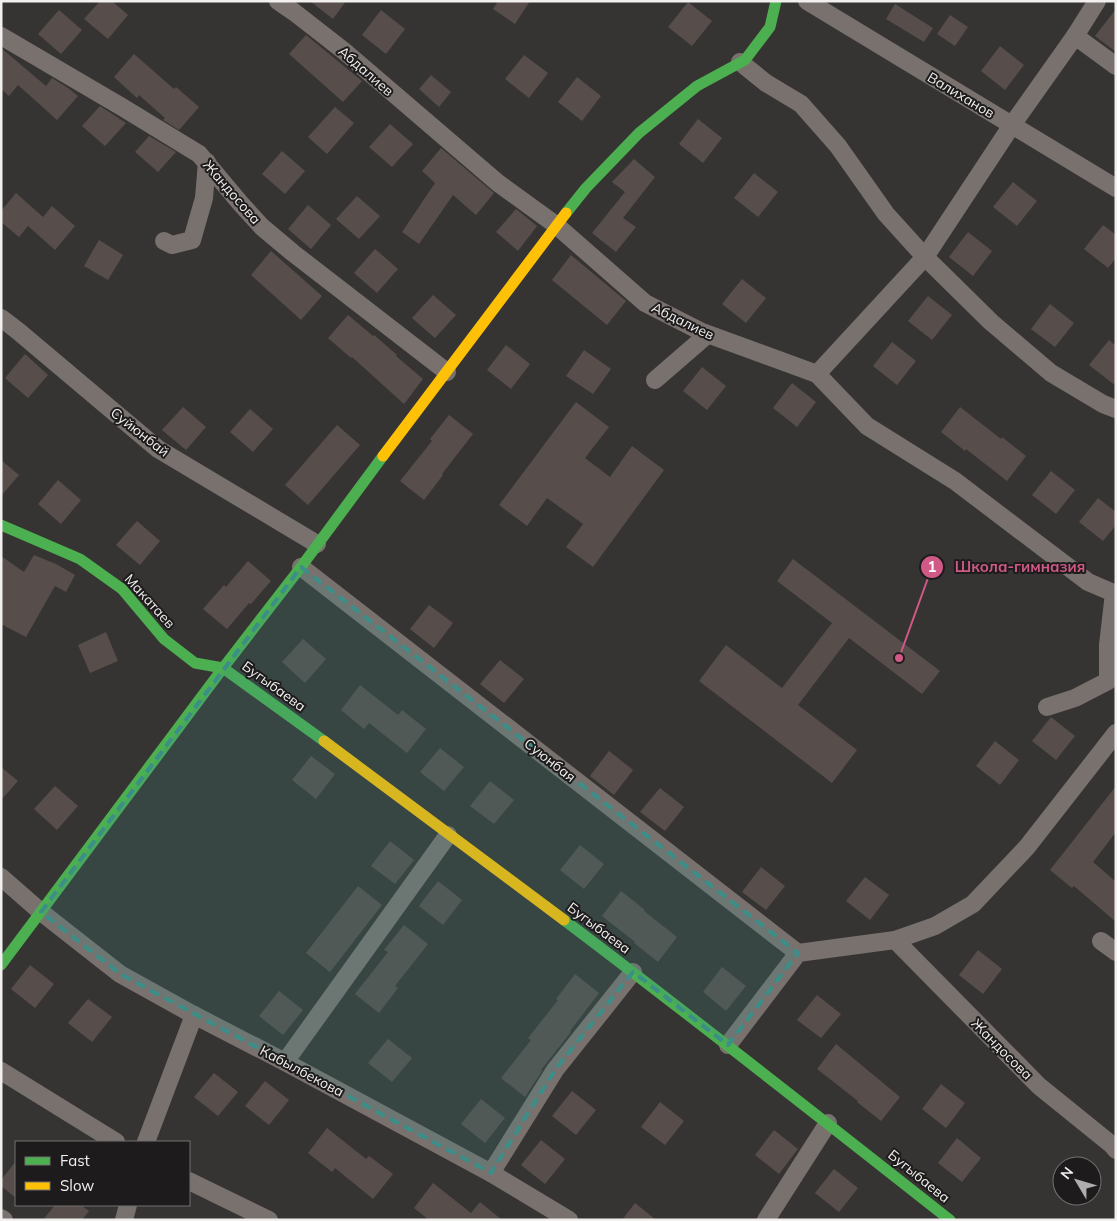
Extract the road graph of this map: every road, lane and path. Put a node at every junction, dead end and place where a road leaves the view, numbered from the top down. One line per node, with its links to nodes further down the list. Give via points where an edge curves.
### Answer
1 (278, 1): 12 (street, Абдалиев, via 344,51 498,183)
2 (776, 1): 7 (street, via 770,27)
3 (807, 1): 9 (street, Валиханов)
4 (1097, 1): 6 (street)
5 (1, 36): 10 (street, Жандосова, via 199,154)
6 (1076, 36): 8 (street); 9 (street)
7 (740, 62): 12 (street, via 697,86 639,133 586,188); 14 (street, via 766,83 801,104 838,146 886,214)
8 (1116, 66)
9 (1012, 125): 11 (street, Валиханов); 14 (street)
10 (207, 162): 13 (street, via 204,198 192,240 172,245); 17 (street, Жандосова, via 262,227)
11 (1116, 188)
12 (556, 225): 16 (street, Абдалиев, via 645,303); 17 (street)
13 (164, 241)
14 (925, 256): 18 (street); 20 (street, via 991,322 1051,373)
15 (1, 318): 22 (street, Суйюнбай, via 158,449)
16 (708, 335): 18 (street, Абдалиев); 19 (street)
17 (447, 372): 22 (street)
18 (816, 374): 24 (street, Абдалиев, via 867,426 955,481 1088,582)
19 (655, 380)
20 (1116, 409)
21 (1, 525): 25 (street, Макатаев, via 80,559 122,589 164,639 195,663)
22 (317, 544): 23 (street)
23 (301, 567): 25 (street); 35 (street, Суюнбая)
24 (1115, 593): 26 (street, via 1108,645)
25 (223, 668): 29 (street, Бугыбаева); 31 (street)
26 (1112, 678): 27 (street, via 1075,698)
27 (1047, 706)
28 (1116, 732): 32 (street, via 1027,847 973,904 935,926)
29 (448, 835): 37 (street, Бугыбаева); 40 (street)
30 (1, 877): 31 (street, Кабылбекова)
31 (41, 912): 36 (street); 38 (street, Кабылбекова, via 120,974)
32 (894, 940): 35 (street); 45 (street, Жандосова, via 1039,1086)
33 (1101, 941): 34 (street)
34 (1116, 952)
35 (798, 953): 39 (street)
36 (1, 965)
37 (633, 972): 39 (street, Бугыбаева); 46 (street, via 555,1070)
38 (194, 1015): 40 (street, Кабылбекова); 44 (street)
39 (728, 1045): 42 (street, Бугыбаева)
40 (285, 1062): 46 (street, Кабылбекова)
41 (1, 1071): 43 (street)
42 (828, 1122): 52 (street); 53 (street, Бугыбаева)
43 (114, 1141)
44 (146, 1141)
45 (1116, 1150)
46 (490, 1173): 51 (street, Кабылбекова)
47 (190, 1181): 50 (street)
48 (128, 1206): 49 (street)
49 (124, 1220)
50 (269, 1220)
51 (569, 1220)
52 (766, 1220)
53 (950, 1220)

